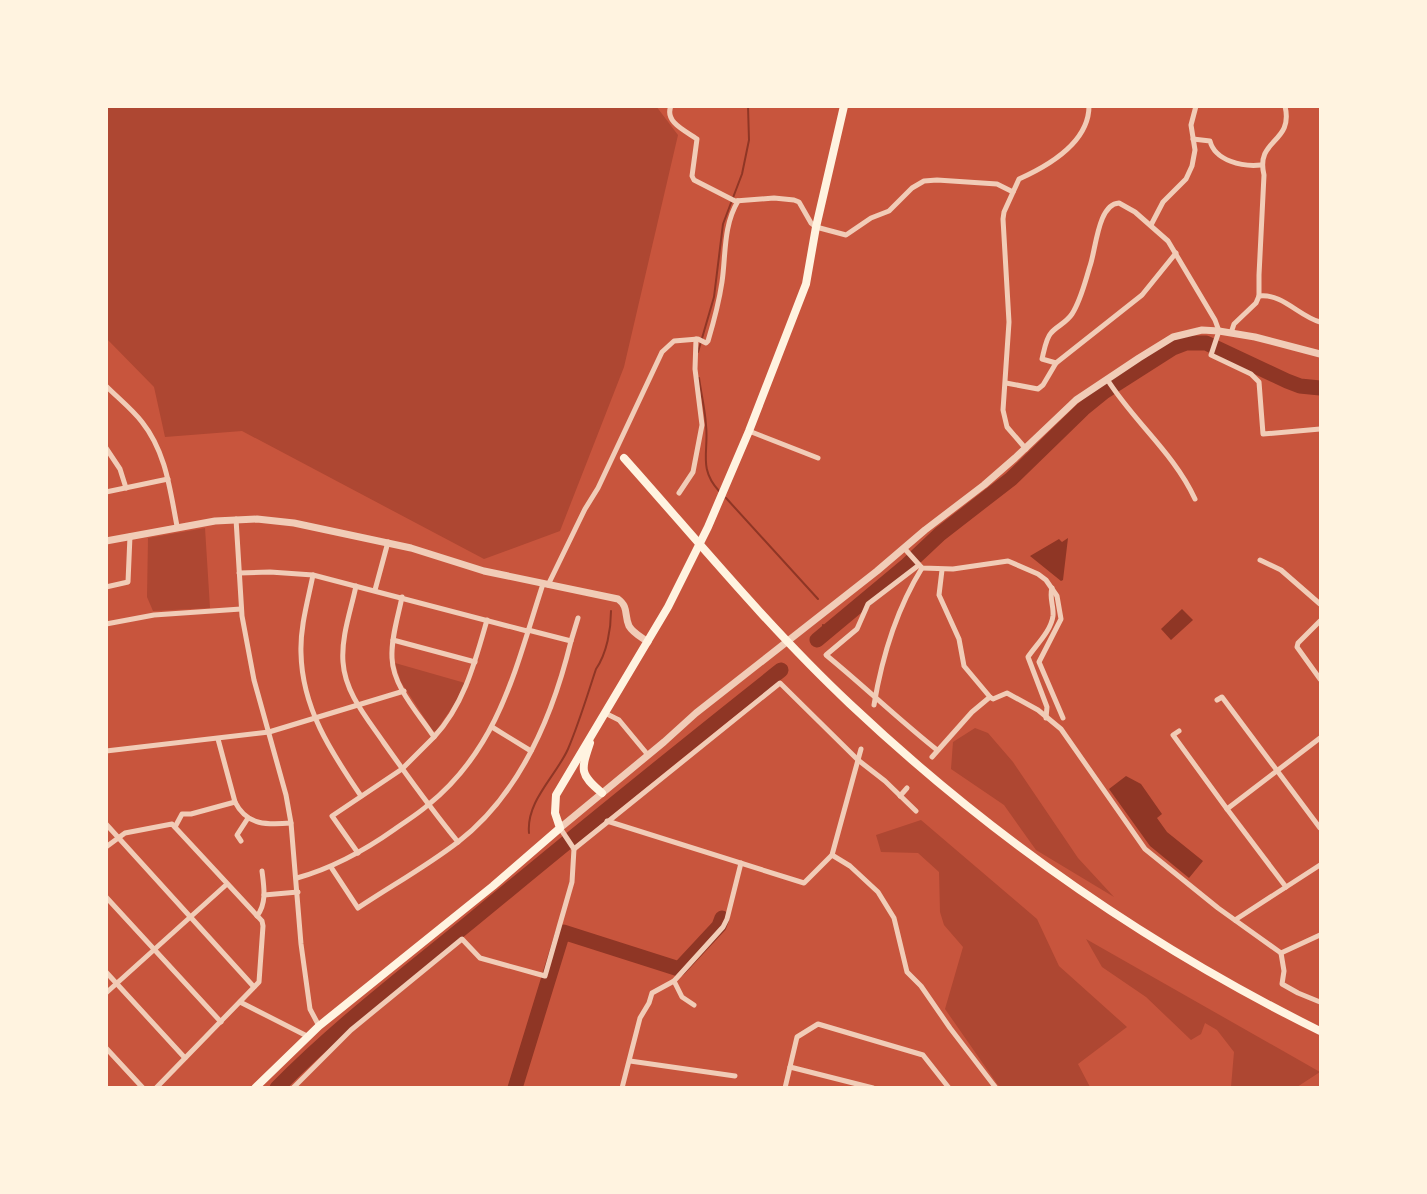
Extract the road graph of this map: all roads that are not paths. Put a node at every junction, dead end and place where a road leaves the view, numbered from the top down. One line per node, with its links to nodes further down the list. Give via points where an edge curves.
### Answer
1 (671, 106): 9 (street, via 670,119 697,139 694,180)
2 (844, 106): 11 (main road)
3 (1089, 106): 8 (street, via 1083,128 1071,146 1042,169 1019,179)
4 (1196, 106): 6 (street, via 1191,125)
5 (1285, 106): 7 (street, via 1282,135 1265,151)
6 (1193, 139): 7 (street, via 1210,141 1222,158); 10 (street, via 1195,159 1190,172 1166,198)
7 (1262, 165): 13 (street)
8 (1013, 192): 11 (street, via 997,184 931,180 918,184 889,211 846,235); 21 (street, via 1002,229 1009,322)
9 (737, 201): 11 (street, via 794,200); 17 (street, via 729,220 717,309 706,343)
10 (1151, 225): 12 (street); 19 (street, via 1123,204 1115,203 1106,210 1076,307 1049,334 1042,359)
11 (816, 227): 24 (main road, via 806,284)
12 (1176, 253): 15 (street); 19 (street, via 1142,295)
13 (1259, 297): 14 (street, via 1274,297); 16 (street, via 1234,324)
14 (1320, 322)
15 (1219, 330): 16 (street); 20 (street, via 1173,337); 23 (street, via 1211,356 1251,374 1258,382 1263,434)
16 (1232, 333): 18 (street)
17 (697, 339): 32 (street, via 695,369 702,425 693,472); 45 (street, via 674,341 662,352 598,488)
18 (1320, 354)
19 (1056, 363): 21 (street, via 1038,389)
20 (1108, 381): 26 (street, via 1076,400); 33 (street, via 1175,464)
21 (1006, 382): 26 (street, via 1004,420)
22 (106, 386): 29 (street, via 147,429)
23 (1320, 429)
24 (749, 431): 28 (street); 61 (main road, via 687,571)
25 (106, 448): 30 (street, via 117,463)
26 (1026, 449): 39 (street)
27 (624, 458): 59 (highway)
28 (818, 458)
29 (168, 478): 30 (street); 35 (street)
30 (126, 488): 31 (street)
31 (106, 492)
32 (679, 493)
33 (1195, 499)
34 (236, 519): 35 (street); 38 (street, via 294,522); 43 (street)
35 (177, 526): 36 (street)
36 (130, 536): 37 (street); 47 (street, via 128,582)
37 (106, 541)
38 (388, 542): 45 (street); 49 (street)
39 (906, 550): 41 (street); 59 (street)
40 (1260, 560): 51 (street, via 1281,570)
41 (919, 565): 42 (street); 65 (street, via 898,612); 65 (street, via 867,604 857,629 826,655)
42 (942, 570): 48 (street, via 1008,561 1030,569); 66 (street, via 939,595 959,639 964,666)
43 (239, 573): 44 (street); 52 (street)
44 (313, 575): 46 (street); 71 (street, via 301,653)
45 (545, 585): 57 (street); 61 (street, via 618,599 625,607 631,629)
46 (356, 586): 49 (street); 68 (street, via 342,658 345,677)
47 (106, 587)
48 (1052, 588): 72 (street, via 1053,618 1029,657 1047,707); 73 (street, via 1061,619 1039,662)
49 (375, 590): 50 (street)
50 (402, 597): 54 (street); 58 (street)
51 (1320, 604)
52 (241, 609): 56 (street, via 154,615); 77 (street, via 254,680)
53 (578, 618): 60 (street)
54 (487, 620): 57 (street); 62 (street)
55 (1320, 621): 63 (street, via 1297,647)
56 (106, 624)
57 (528, 631): 60 (street); 74 (street, via 512,683)
58 (393, 640): 62 (street); 64 (street, via 393,669)
59 (788, 640): 85 (street); 138 (highway, via 915,763 1032,857 1093,901 1207,972)
60 (571, 641): 84 (street, via 552,707)
61 (648, 642): 70 (main road)
62 (475, 662): 78 (street, via 459,701)
63 (1320, 680)
64 (404, 692): 68 (street); 78 (street)
65 (876, 696): 69 (street); 82 (street)
66 (990, 697): 72 (street, via 1007,693); 82 (street)
67 (1217, 700): 89 (street, via 1222,696)
68 (358, 705): 71 (street); 88 (street)
69 (874, 705)
70 (605, 714): 75 (main road); 85 (street, via 619,720)
71 (315, 718): 77 (street); 92 (street)
72 (1046, 718): 124 (street, via 1061,729 1145,849)
73 (1062, 718)
74 (492, 727): 84 (street); 95 (street, via 476,753)
75 (594, 730): 91 (main road, via 583,774); 104 (main road, via 556,795 555,813)
76 (1179, 731): 96 (street, via 1173,735)
77 (269, 732): 80 (street); 100 (street)
78 (434, 737): 88 (street)
79 (1320, 738): 89 (street)
80 (218, 739): 83 (street); 94 (street)
81 (861, 749): 87 (street)
82 (937, 750): 86 (street)
83 (106, 751)
84 (531, 751): 107 (street, via 498,801)
85 (648, 755): 91 (street)
86 (932, 757)
87 (858, 760): 93 (street); 99 (street, via 780,683); 111 (street)
88 (402, 769): 92 (street); 95 (street)
89 (1278, 771): 96 (street); 103 (street)
90 (907, 788): 93 (street)
91 (602, 793): 104 (street)
92 (361, 796): 110 (street, via 332,816)
93 (900, 796): 97 (street)
94 (235, 802): 98 (street); 102 (street, via 182,814)
95 (429, 805): 107 (street); 110 (street)
96 (1227, 809): 118 (street)
97 (916, 811)
98 (248, 818): 100 (street, via 263,825); 106 (street, via 237,835)
99 (608, 821): 109 (street); 112 (street)
100 (291, 823): 116 (street)
101 (106, 824): 105 (street)
102 (175, 827): 105 (street, via 170,823 125,833); 117 (street)
103 (1320, 828)
104 (562, 831): 109 (street); 137 (main road)
105 (118, 839): 108 (street); 123 (street)
106 (241, 841)
107 (458, 842): 114 (street, via 358,908)
108 (106, 847)
109 (572, 847): 149 (street, via 572,882 545,976 480,958 462,939 351,1030)
110 (358, 853): 114 (street)
111 (832, 855): 112 (street, via 804,883); 153 (street, via 878,892 894,918 907,972)
112 (741, 863): 129 (street, via 727,919)
113 (1320, 865): 118 (street)
114 (331, 867): 116 (street)
115 (262, 871): 120 (street)
116 (297, 878): 119 (street)
117 (227, 884): 122 (street); 123 (street)
118 (1286, 887): 124 (street)
119 (298, 892): 120 (street); 137 (street, via 310,1010)
120 (264, 895): 122 (street)
121 (106, 897): 126 (street)
122 (257, 916): 131 (street, via 263,926 261,976)
123 (190, 917): 126 (street); 131 (street)
124 (1234, 920): 127 (street)
125 (1320, 935): 127 (street)
126 (154, 949): 130 (street); 136 (street)
127 (1281, 953): 134 (street, via 1282,984)
128 (106, 972): 130 (street)
129 (674, 981): 135 (street, via 682,997); 142 (street, via 652,993 640,1018)
130 (117, 984): 132 (street); 141 (street)
131 (254, 987): 133 (street)
132 (106, 993)
133 (240, 1002): 136 (street); 139 (street)
134 (1320, 1002)
135 (694, 1005)
136 (221, 1022): 141 (street)
137 (319, 1026): 139 (main road)
138 (1320, 1031)
139 (307, 1036): 148 (main road)
140 (106, 1048): 146 (street)
141 (185, 1058): 147 (street)
142 (630, 1060): 144 (street); 150 (street)
143 (790, 1067): 145 (street, via 797,1037 818,1024 923,1055); 151 (street); 152 (street)
144 (735, 1076)
145 (946, 1086)
146 (143, 1088)
147 (156, 1088)
148 (255, 1088)
149 (293, 1088)
150 (622, 1088)
151 (785, 1088)
152 (873, 1088)
153 (996, 1088)

